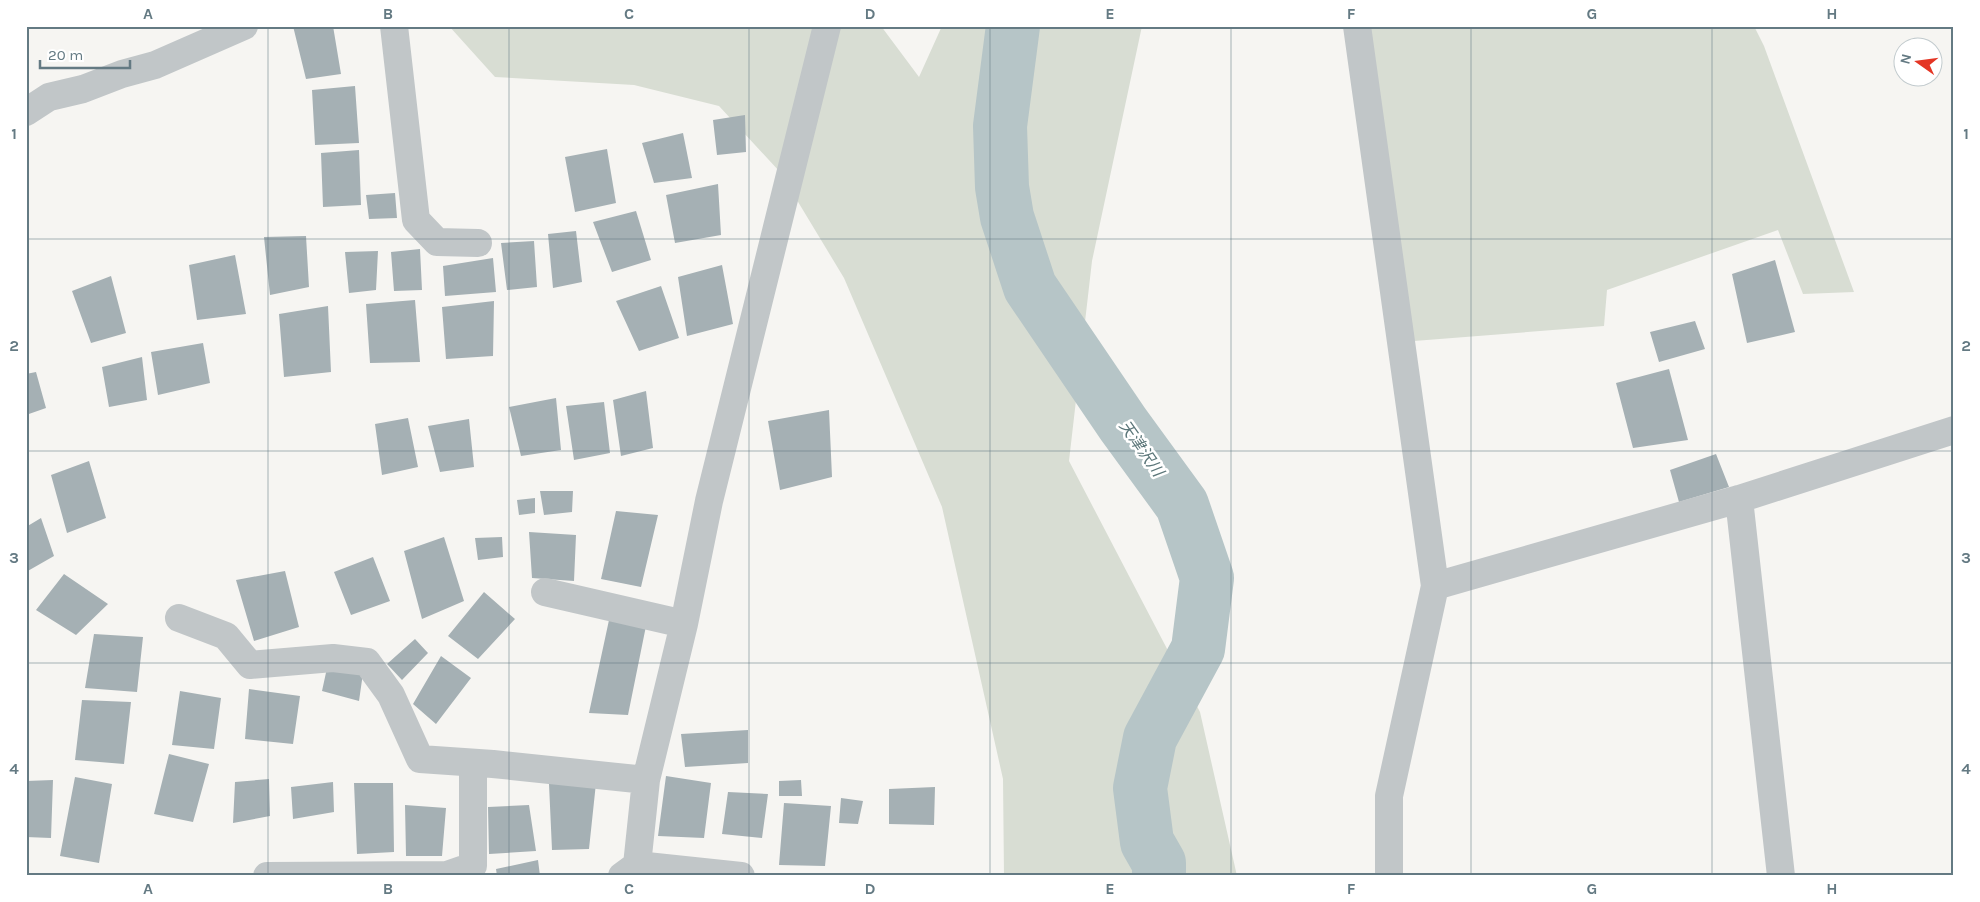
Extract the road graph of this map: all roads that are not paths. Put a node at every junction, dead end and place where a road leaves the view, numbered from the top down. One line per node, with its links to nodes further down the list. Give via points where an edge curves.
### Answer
1 (244, 26): 5 (street, via 155,65 83,90 49,97)
2 (394, 26): 6 (street, via 416,220 437,242)
3 (827, 26): 12 (street, via 710,501)
4 (1357, 26): 9 (street)
5 (26, 112)
6 (478, 244)
7 (1954, 430): 8 (street)
8 (1739, 499): 9 (street); 19 (street)
9 (1435, 586): 18 (street, via 1389,796)
10 (544, 592): 12 (street)
11 (179, 618): 13 (street, via 226,636 250,665 333,658 367,662 392,695 420,759)
12 (684, 624): 14 (street)
13 (473, 762): 14 (street); 16 (street, via 473,866 447,875)
14 (646, 780): 15 (street)
15 (630, 870): 17 (street)
16 (267, 876)
17 (741, 876)
18 (1389, 876)
19 (1782, 876)

